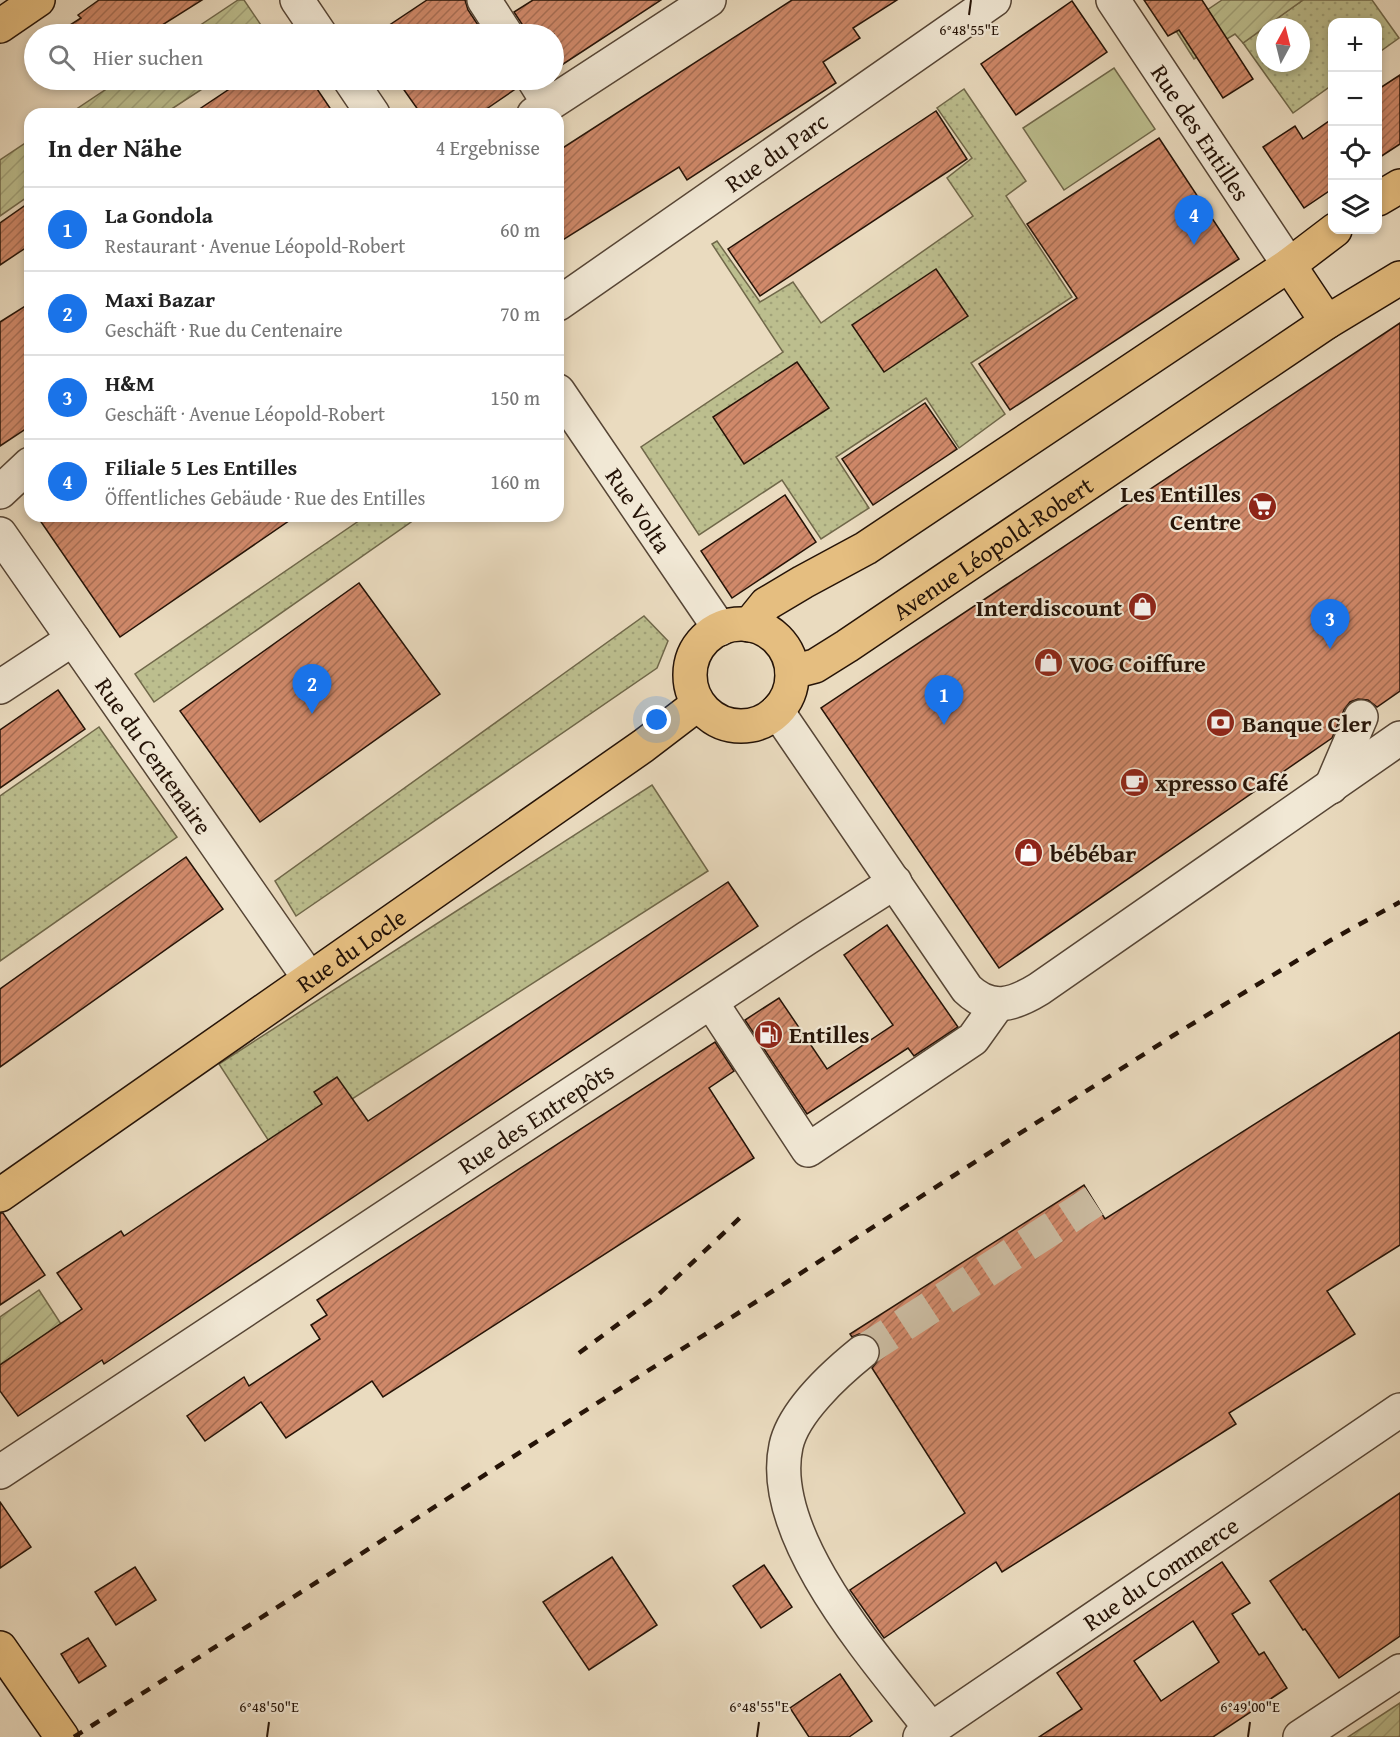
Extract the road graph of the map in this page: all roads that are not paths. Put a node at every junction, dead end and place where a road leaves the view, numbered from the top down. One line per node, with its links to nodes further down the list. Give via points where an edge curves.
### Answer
1 (38, 0): 9 (main road)
2 (297, 0): 7 (street)
3 (484, 0): 8 (street)
4 (709, 0): 10 (street)
5 (994, 0): 20 (street, Rue du Parc)
6 (1113, 0): 18 (street, Rue des Entilles)
7 (313, 24)
8 (500, 24)
9 (0, 26)
10 (564, 84)
11 (357, 90): 14 (street)
12 (554, 90): 13 (street)
13 (539, 99)
14 (369, 108)
15 (1400, 186): 16 (main road)
16 (1382, 196)
17 (1330, 234): 18 (main road)
18 (1289, 265): 21 (main road); 26 (main road, via 866,548 766,604)
19 (1400, 278): 21 (main road, Avenue Léopold-Robert)
20 (564, 300)
21 (1327, 322): 28 (main road, Avenue Léopold-Robert, via 847,646 815,666)
22 (564, 399): 26 (street, Rue Volta)
23 (24, 470): 24 (street)
24 (0, 492)
25 (0, 534): 27 (street, Rue du Centenaire)
26 (734, 627): 28 (main road, via 762,629 774,636 789,658); 30 (main road, via 709,635 693,655 690,680)
27 (73, 639): 29 (street); 36 (street, Rue du Centenaire)
28 (792, 672): 31 (main road, via 789,693)
29 (0, 687)
30 (698, 704): 31 (main road, via 707,714 729,725 755,724); 36 (main road, Rue du Locle)
31 (777, 711): 35 (street)
32 (1361, 717): 34 (street)
33 (1400, 738): 34 (street)
34 (1331, 787): 38 (street, via 1039,989 1021,1000)
35 (895, 882): 37 (street, Rue des Entrepôts); 38 (street, via 967,989 977,999)
36 (309, 978): 39 (main road, Rue du Locle)
37 (711, 1002): 38 (street, via 807,1150 973,1039); 42 (street, Rue des Entrepôts)
38 (998, 1004)
39 (0, 1195)
40 (861, 1352): 45 (street, via 838,1371 795,1424 786,1445 784,1493 808,1555 833,1601)
41 (1400, 1410): 45 (street, Rue du Commerce)
42 (0, 1472)
43 (0, 1648): 46 (main road)
44 (1400, 1671): 47 (street)
45 (926, 1733)
46 (62, 1737)
47 (1300, 1737)

